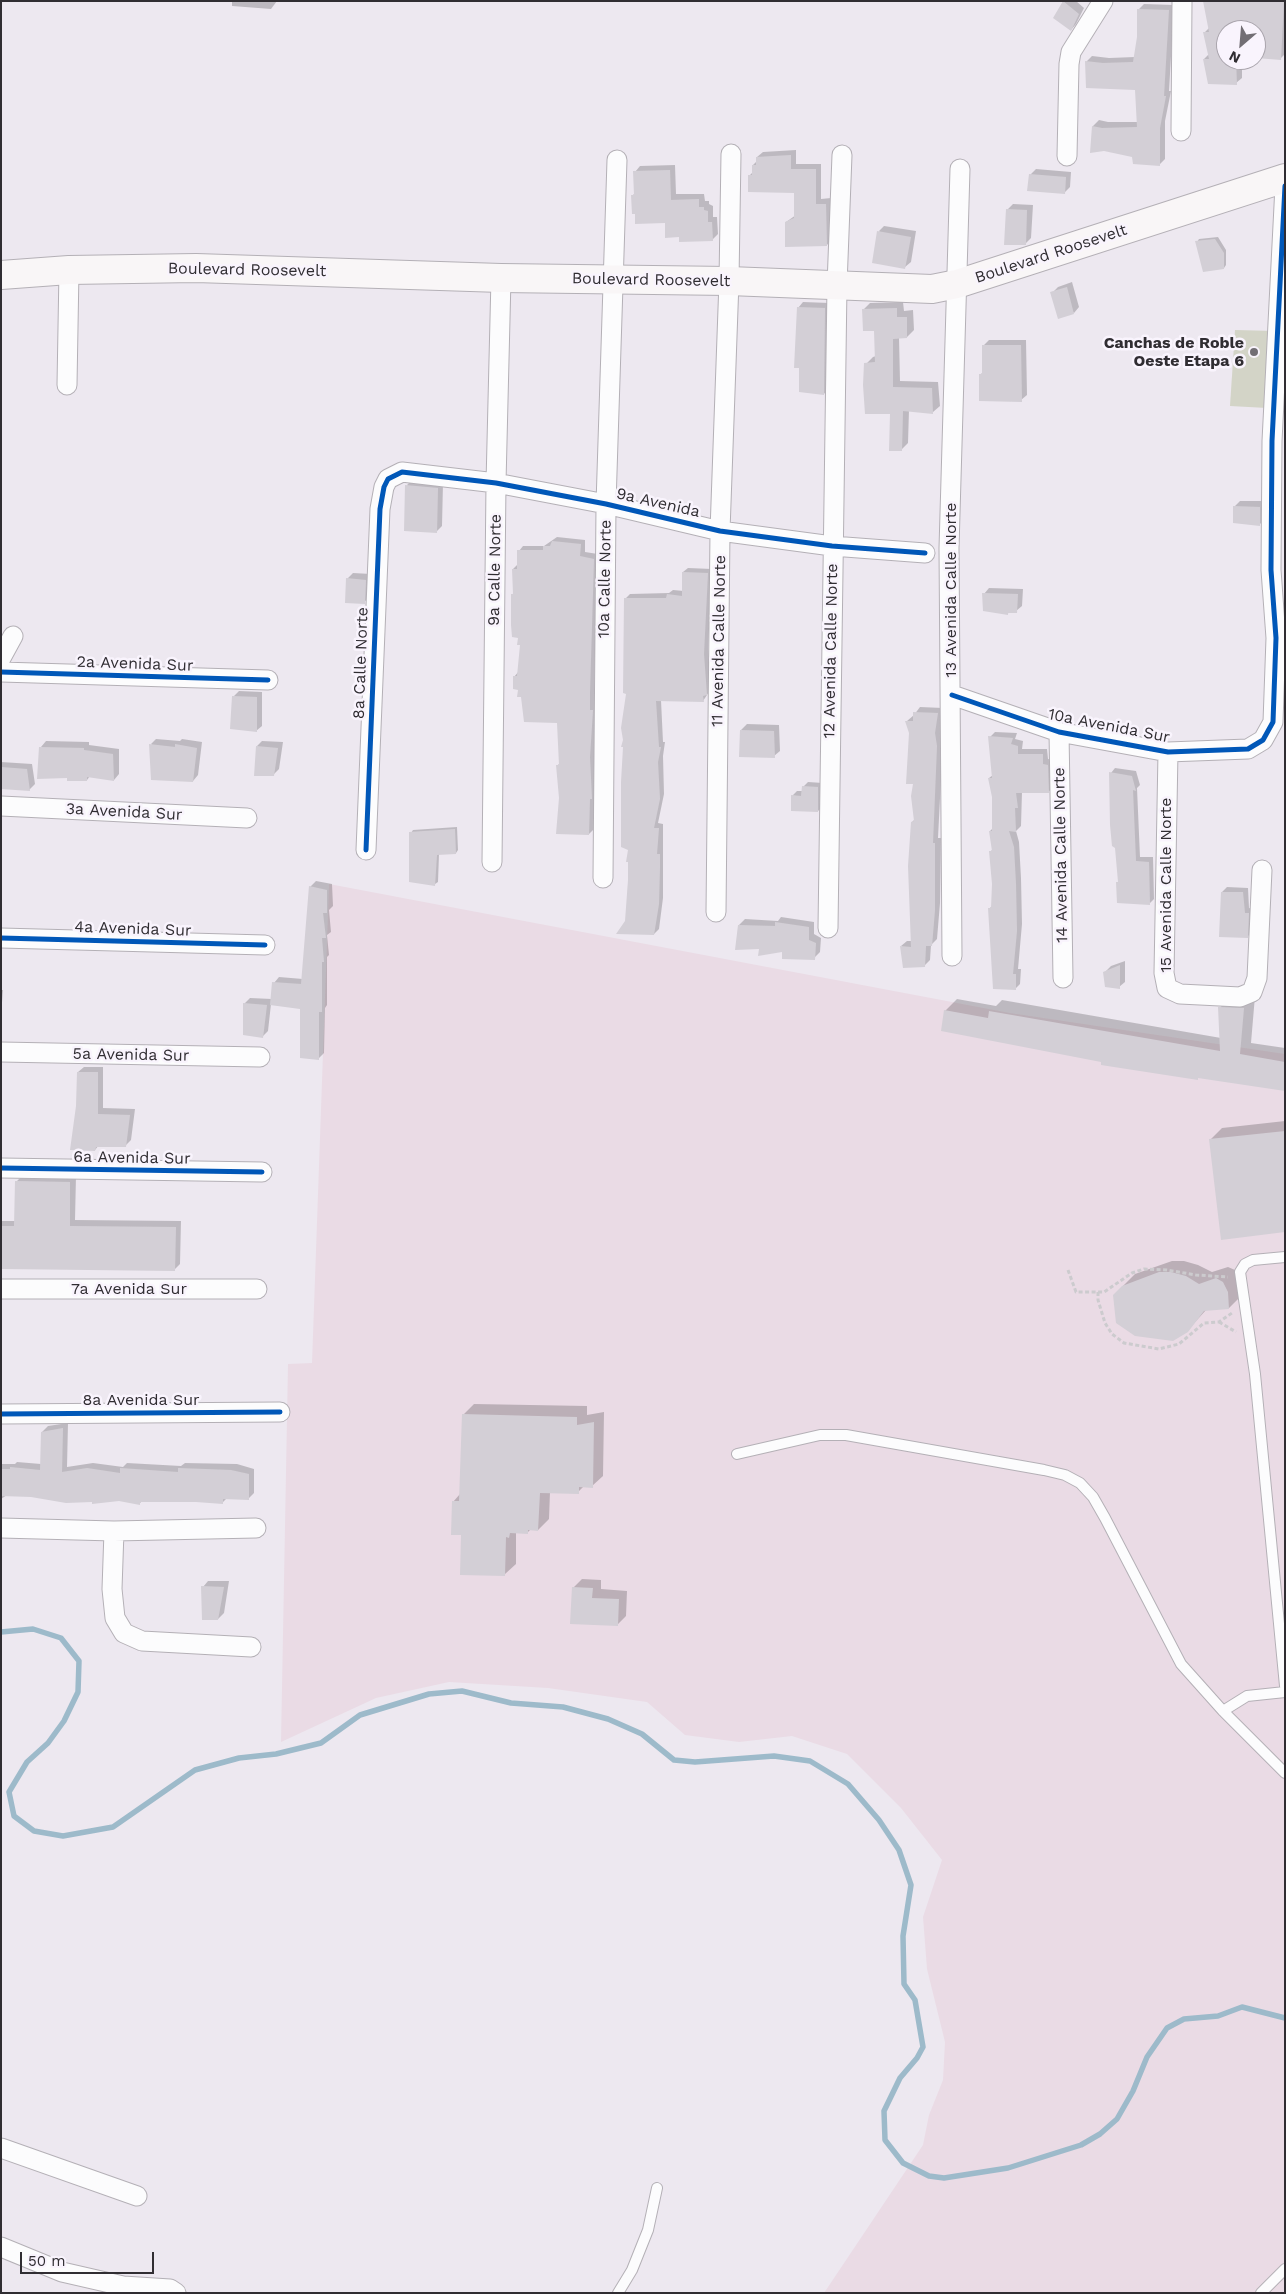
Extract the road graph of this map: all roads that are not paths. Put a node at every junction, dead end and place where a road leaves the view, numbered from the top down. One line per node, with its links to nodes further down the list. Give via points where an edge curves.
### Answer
1 (1103, 1): 6 (street, via 1071,52 1068,64)
2 (1182, 1): 3 (street)
3 (1181, 130)
4 (730, 154): 15 (street, 11 Avenida Calle Norte)
5 (842, 154): 17 (street, 12 Avenida Calle Norte)
6 (1067, 156)
7 (617, 160): 14 (street, 10a Calle Norte)
8 (960, 168): 16 (street, 13 Avenida Calle Norte)
9 (1285, 178): 16 (main road, Boulevard Roosevelt)
10 (1285, 186): 25 (street, via 1272,441 1271,570)
11 (69, 270): 12 (main road, Boulevard Roosevelt); 13 (main road, Boulevard Roosevelt, via 196,268); 18 (street)
12 (1, 275)
13 (501, 278): 14 (main road, Boulevard Roosevelt); 20 (street, 9a Calle Norte)
14 (612, 280): 15 (main road, Boulevard Roosevelt); 21 (street, 10a Calle Norte)
15 (729, 281): 17 (main road, Boulevard Roosevelt); 22 (street, 11 Avenida Calle Norte)
16 (957, 284): 17 (main road, Boulevard Roosevelt, via 932,289); 31 (street, 13 Avenida Calle Norte, via 949,548)
17 (837, 285): 23 (street, 12 Avenida Calle Norte)
18 (67, 385)
19 (388, 479): 20 (street, 9a Avenida, via 402,472); 36 (street, 8a Calle Norte, via 380,509)
20 (496, 484): 21 (street, 9a Avenida); 37 (street, 9a Calle Norte)
21 (606, 504): 22 (street, 9a Avenida); 39 (street, 10a Calle Norte)
22 (720, 530): 23 (street, 9a Avenida); 40 (street, 11 Avenida Calle Norte)
23 (832, 546): 24 (street, 9a Avenida); 41 (street, 12 Avenida Calle Norte)
24 (925, 553)
25 (1280, 616): 27 (street)
26 (13, 636): 28 (street)
27 (1280, 639): 33 (street, 10a Avenida Sur, via 1273,722 1263,740 1248,749)
28 (1, 658)
29 (1, 672): 30 (street, 2a Avenida Sur)
30 (268, 680)
31 (952, 695): 32 (street, 10a Avenida Sur); 44 (street, 13 Avenida Calle Norte)
32 (1059, 732): 33 (street, 10a Avenida Sur); 45 (street, 14 Avenida Calle Norte)
33 (1168, 752): 38 (street, 15 Avenida Calle Norte, via 1164,973 1167,988 1180,994 1240,996 1252,992 1257,978)
34 (1, 806): 35 (street, 3a Avenida Sur)
35 (247, 818)
36 (366, 850)
37 (492, 862)
38 (1262, 870)
39 (603, 878)
40 (716, 912)
41 (828, 928)
42 (1, 938): 43 (street, 4a Avenida Sur)
43 (265, 945)
44 (952, 956)
45 (1063, 978)
46 (1, 1052): 47 (street, 5a Avenida Sur)
47 (260, 1057)
48 (1, 1168): 49 (street, 6a Avenida Sur)
49 (262, 1172)
50 (1285, 1257): 60 (lane, via 1253,1260 1244,1264 1240,1272 1255,1374)
51 (1, 1289): 52 (street, 7a Avenida Sur)
52 (257, 1289)
53 (280, 1412): 54 (street, 8a Avenida Sur)
54 (1, 1414)
55 (737, 1454): 62 (lane, via 820,1436 846,1435 1065,1475 1080,1483 1093,1497 1181,1664)
56 (1, 1528): 58 (street)
57 (256, 1528): 58 (street)
58 (114, 1531): 59 (street, via 112,1589 115,1618 124,1633 142,1641)
59 (251, 1647)
60 (1285, 1686)
61 (1285, 1692): 62 (lane, via 1247,1696)
62 (1223, 1711): 63 (lane)
63 (1284, 1769)
64 (1, 2148): 66 (street)
65 (657, 2188): 70 (lane, via 648,2230 632,2270)
66 (137, 2196)
67 (1, 2247): 69 (street, via 62,2272 123,2286 170,2289)
68 (1285, 2269): 71 (lane)
69 (176, 2293)
70 (618, 2293)
71 (1261, 2293)

